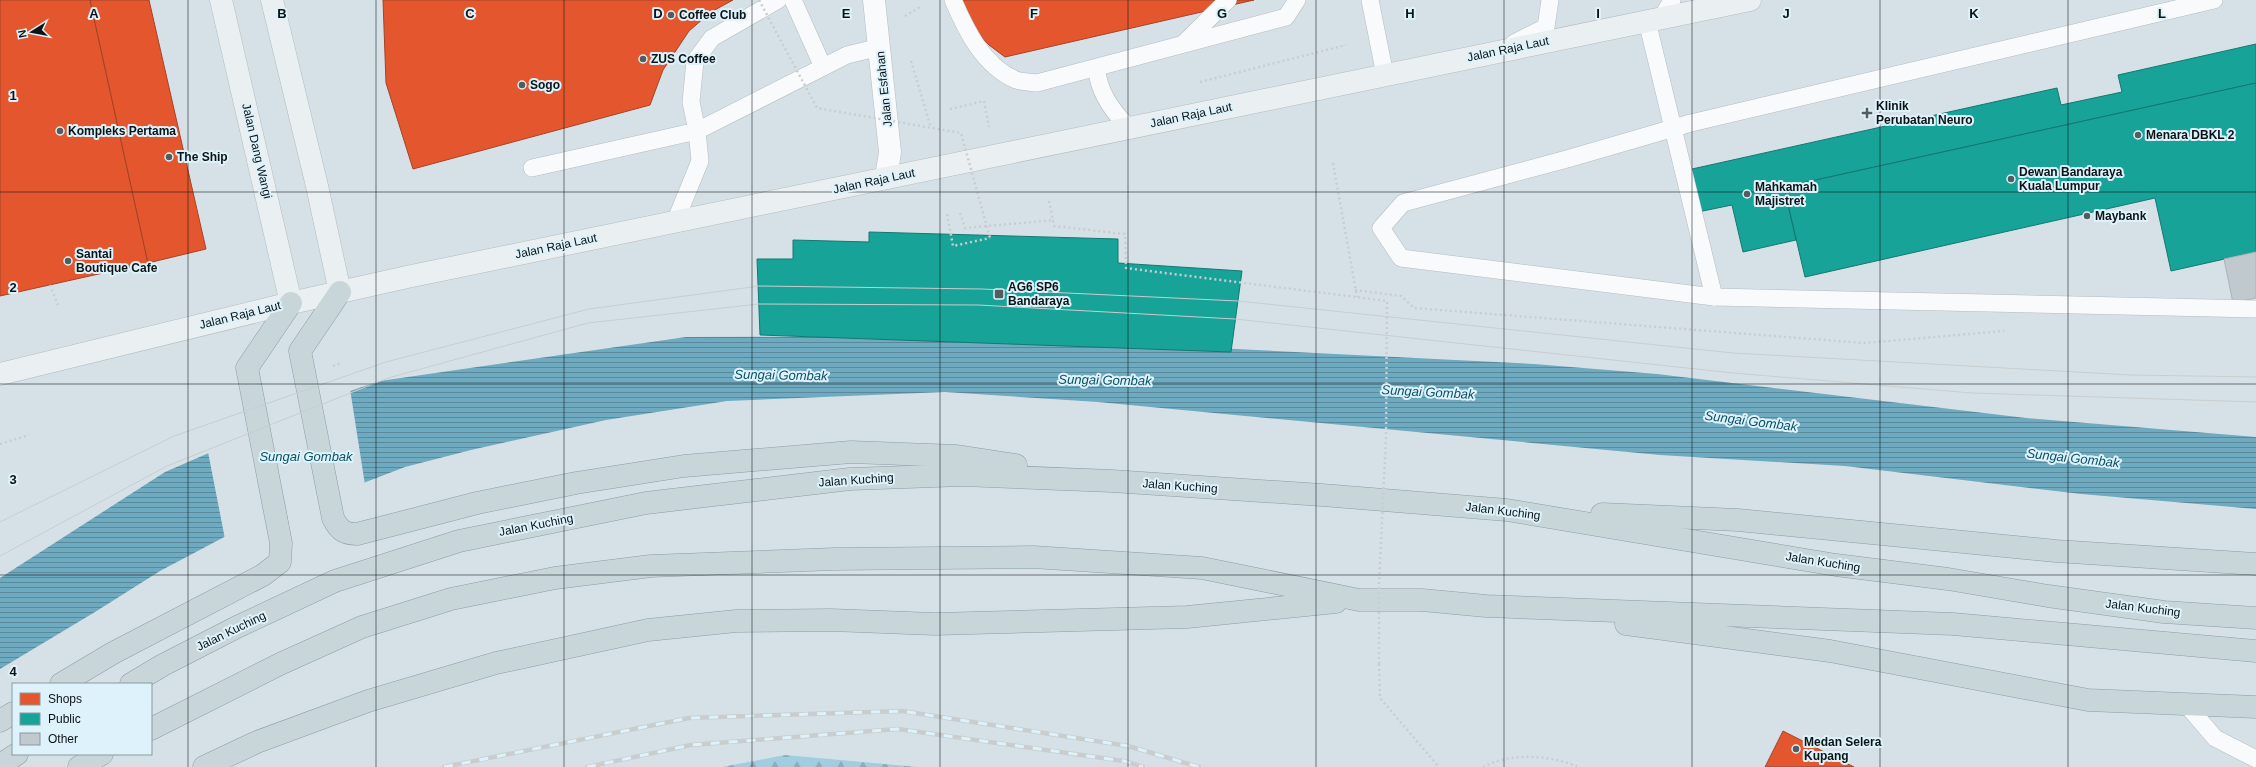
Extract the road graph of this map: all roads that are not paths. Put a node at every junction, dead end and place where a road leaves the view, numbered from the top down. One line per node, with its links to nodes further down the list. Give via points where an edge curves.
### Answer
1 (221, 0): 29 (main road, Jalan Dang Wangi)
2 (272, 0): 27 (main road)
3 (778, 0): 23 (lane, via 712,38 695,61 691,102)
4 (793, 0): 18 (lane)
5 (874, 0): 16 (street, Jalan Esfahan)
6 (953, 0): 19 (lane, via 966,32 983,54 1016,80 1037,83)
7 (1228, 0): 15 (lane)
8 (1297, 0): 15 (lane, via 1286,17)
9 (1370, 0): 20 (lane)
10 (1550, 0): 17 (lane, via 1546,27)
11 (1672, 0): 14 (lane)
12 (1750, 0): 14 (main road, Jalan Raja Laut)
13 (2214, 0): 22 (lane)
14 (1654, 20): 17 (main road, Jalan Raja Laut); 22 (lane)
15 (1181, 46): 19 (lane)
16 (880, 47): 18 (lane, via 847,55); 25 (street, Jalan Esfahan, via 890,152)
17 (1500, 51): 20 (main road, Jalan Raja Laut)
18 (823, 67): 23 (lane)
19 (1097, 69): 21 (lane, via 1101,89 1120,120)
20 (1385, 75): 21 (main road, Jalan Raja Laut)
21 (1129, 128): 25 (main road, Jalan Raja Laut)
22 (1672, 128): 28 (lane); 28 (lane, via 1403,203 1381,228 1401,258)
23 (697, 131): 24 (lane); 26 (lane, via 700,162)
24 (532, 168)
25 (886, 178): 26 (main road, Jalan Raja Laut)
26 (675, 222): 27 (main road, Jalan Raja Laut)
27 (340, 292): 29 (main road, Jalan Raja Laut); 32 (highway, via 300,351 333,518 338,529 348,534 358,534 477,503 576,483 684,466 851,452 957,456)
28 (1714, 297): 30 (lane)
29 (291, 303): 31 (main road, Jalan Raja Laut); 39 (highway, via 247,368 281,543 280,562 264,575 113,653)
30 (2256, 309)
31 (0, 374)
32 (1112, 481): 33 (highway, Jalan Kuching); 40 (highway, Jalan Kuching, via 963,475 850,479 646,503 459,541 335,581 237,627)
33 (1507, 510): 34 (highway, via 1738,520 2056,551); 37 (highway, Jalan Kuching, via 1836,565 1948,579 2048,596 2164,612)
34 (2256, 564)
35 (1360, 600): 36 (highway, via 1422,600); 45 (highway, via 1202,568 1032,557 834,559 651,566 555,578 451,599 362,627 280,664); 51 (highway, via 1187,618 934,624 831,620 736,621 648,630 496,663 368,701 257,742)
36 (1486, 606): 38 (highway, via 1953,624); 41 (highway, via 1830,651 2088,700)
37 (2256, 618)
38 (2256, 651)
39 (63, 683)
40 (133, 683)
41 (2186, 704): 42 (highway); 48 (lane, via 2215,738)
42 (2256, 707)
43 (12, 714): 44 (highway)
44 (0, 721)
45 (152, 728)
46 (15, 755): 49 (highway)
47 (100, 755): 50 (highway)
48 (2256, 759)
49 (0, 765)
50 (79, 767)
51 (204, 767)

